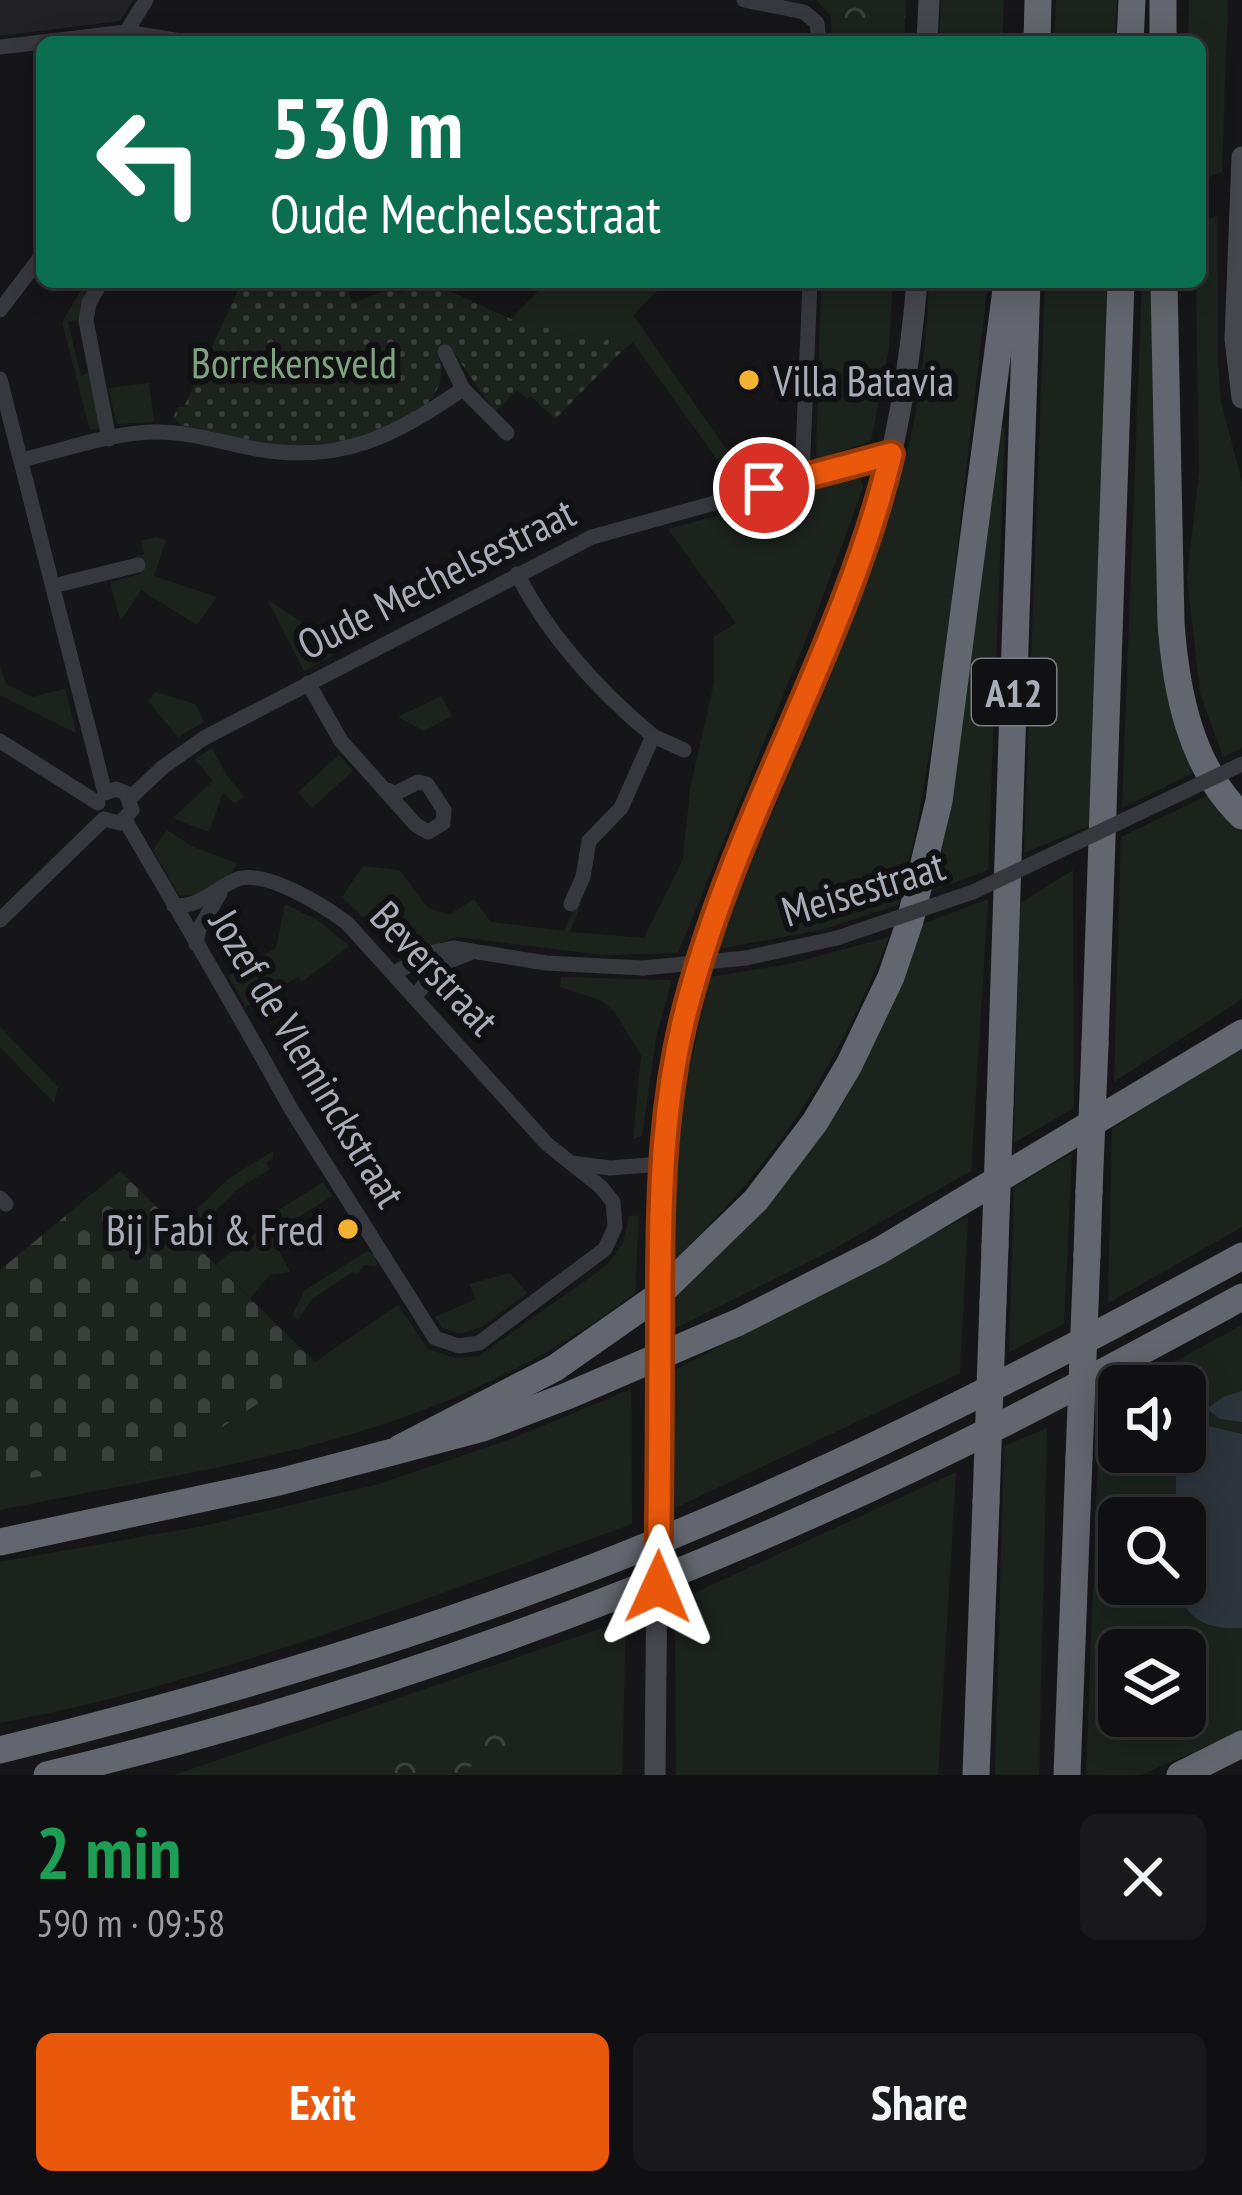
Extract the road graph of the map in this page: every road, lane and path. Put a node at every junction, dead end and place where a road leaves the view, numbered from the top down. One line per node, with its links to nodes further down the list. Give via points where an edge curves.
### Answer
1 (146, 0): 7 (street)
2 (744, 0): 10 (street, via 804,12)
3 (929, 0): 11 (main road)
4 (1038, 0): 12 (highway)
5 (1132, 0): 13 (highway)
6 (1167, 0): 14 (highway)
7 (126, 32): 8 (street); 9 (street)
8 (92, 36)
9 (151, 36)
10 (818, 36)
11 (927, 36)
12 (1037, 36)
13 (1130, 36)
14 (1163, 36)
15 (36, 43): 16 (street)
16 (0, 47)
17 (1242, 157): 18 (main road)
18 (1242, 176): 19 (main road)
19 (1241, 215): 32 (main road, via 1235,339)
20 (36, 263): 28 (street)
21 (98, 288): 34 (street, via 86,321)
22 (810, 288): 37 (street)
23 (916, 288): 35 (main road)
24 (1006, 288): 67 (highway, via 939,801 910,921 860,1044 756,1200 655,1298 539,1377)
25 (1027, 288): 73 (highway, A12, bridge)
26 (1121, 288): 74 (highway, A12, bridge)
27 (1164, 288): 49 (highway, via 1177,679 1202,760)
28 (0, 310)
29 (445, 352): 31 (street)
30 (0, 379): 36 (street)
31 (463, 389): 33 (street); 34 (street, via 394,433 333,451 272,451 175,433)
32 (1242, 398)
33 (507, 433)
34 (109, 439): 36 (street)
35 (891, 454): 37 (street, Oude Mechelsestraat); 63 (main road, via 849,587 701,956 677,1046)
36 (21, 460): 40 (street)
37 (802, 478): 39 (street, Oude Mechelsestraat, via 592,537)
38 (138, 565): 40 (street)
39 (517, 574): 41 (street, Oude Mechelsestraat); 42 (street, via 542,622)
40 (53, 586): 48 (street)
41 (308, 683): 46 (street, via 341,741); 47 (street, Oude Mechelsestraat, via 191,746)
42 (653, 736): 44 (street); 52 (street, via 621,808 589,841)
43 (0, 741): 48 (street)
44 (684, 750)
45 (1242, 764): 56 (street, Meisestraat, bridge, via 973,892 837,938 643,968)
46 (388, 790)
47 (130, 798): 48 (street, via 121,790); 50 (street)
48 (102, 805): 50 (street, via 114,823); 54 (street)
49 (1242, 815)
50 (125, 820): 53 (street, Jozef de Vleminckstraat)
51 (221, 890): 53 (street, Beverstraat); 55 (street); 57 (street, Beverstraat, via 251,877 292,891 346,923)
52 (571, 904)
53 (174, 906): 55 (street, Jozef de Vleminckstraat)
54 (0, 920)
55 (196, 944): 66 (street, Jozef de Vleminckstraat)
56 (478, 952): 57 (street, Meisestraat, via 444,949); 58 (street, via 447,961)
57 (394, 973): 58 (street, Beverstraat)
58 (414, 997): 62 (street, Beverstraat)
59 (1242, 1019): 61 (highway)
60 (1242, 1033): 61 (highway)
61 (1197, 1058): 67 (highway, via 878,1251 739,1322 483,1428)
62 (568, 1162): 63 (street); 66 (street, Beverstraat, via 613,1202 615,1227 605,1249 479,1343 453,1345)
63 (662, 1164): 72 (main road, bridge)
64 (1242, 1256): 70 (highway, via 816,1474 588,1570 247,1686)
65 (1242, 1297): 71 (highway, via 912,1469 599,1602 282,1712)
66 (430, 1333)
67 (400, 1448): 68 (highway)
68 (0, 1542)
69 (1242, 1744): 75 (highway)
70 (0, 1750)
71 (46, 1775)
72 (655, 1775)
73 (976, 1775)
74 (1067, 1775)
75 (1180, 1775)

